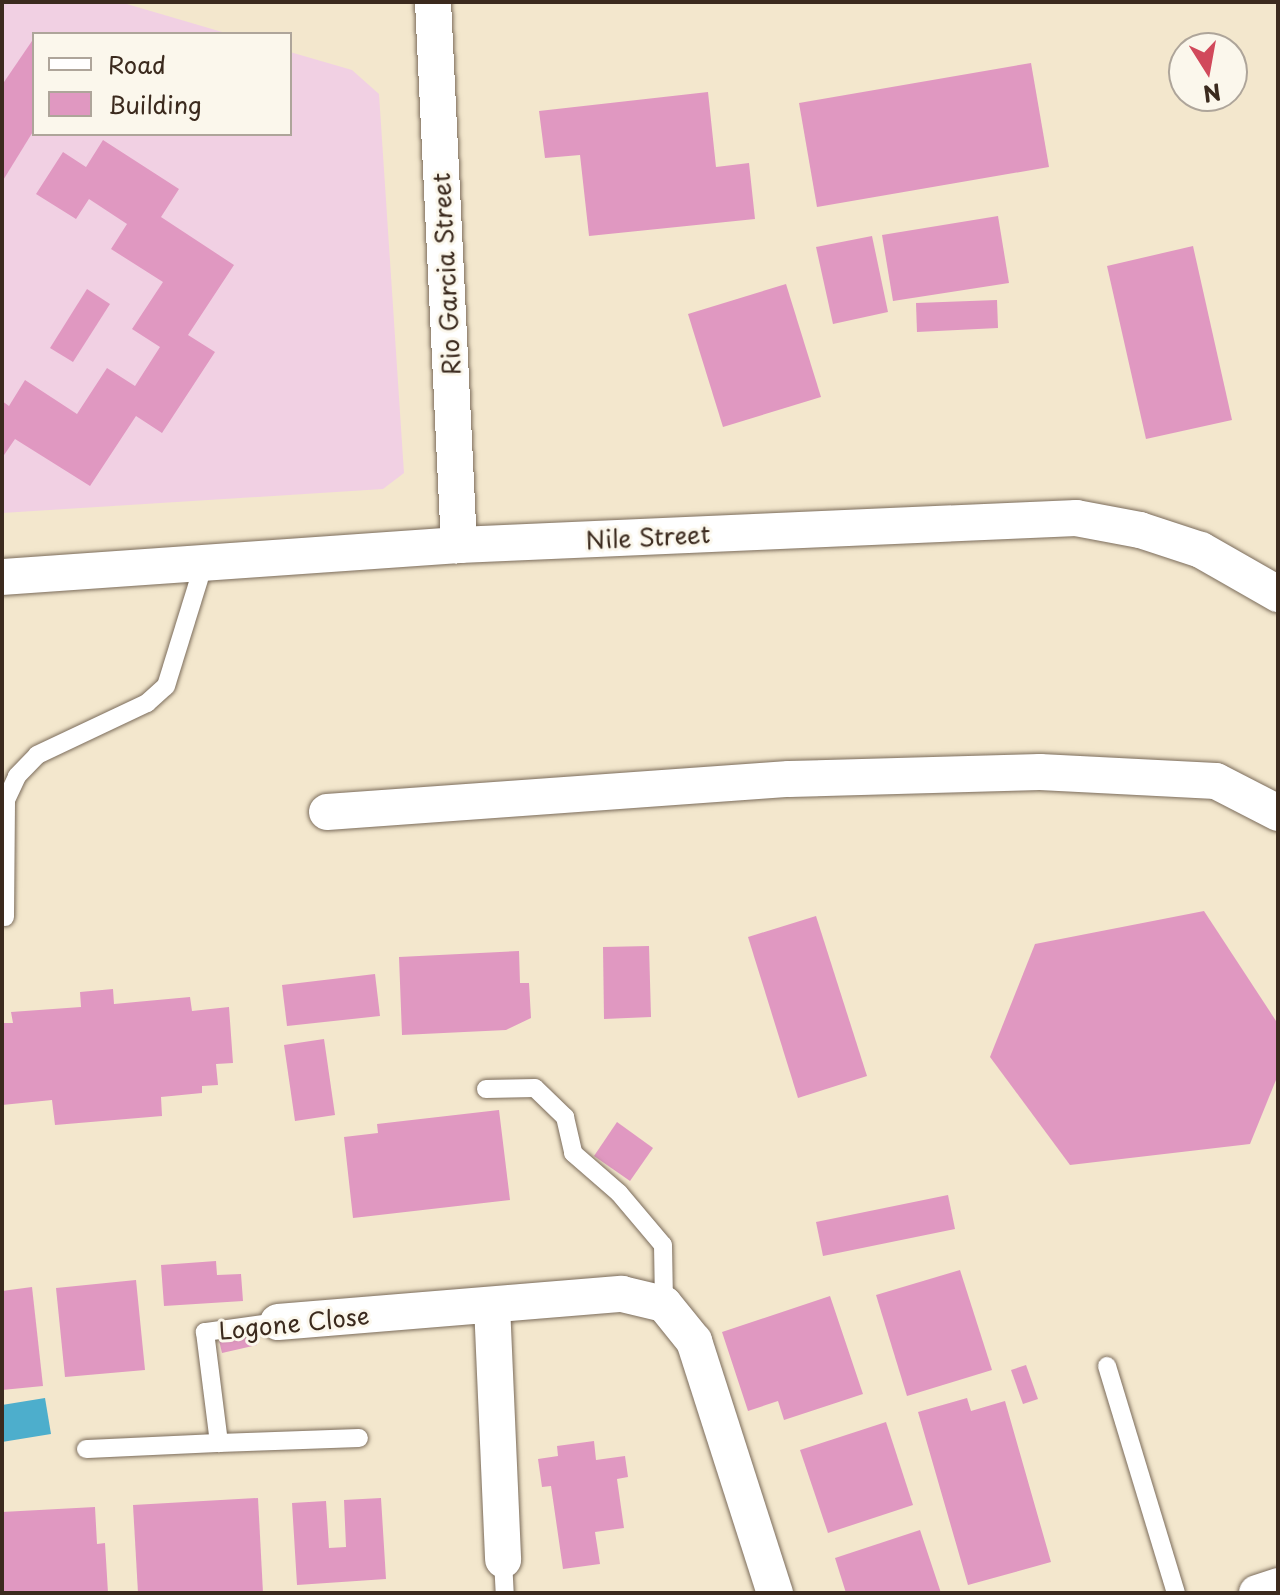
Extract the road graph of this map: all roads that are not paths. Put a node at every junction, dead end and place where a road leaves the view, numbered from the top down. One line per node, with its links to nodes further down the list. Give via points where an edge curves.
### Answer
1 (433, 2): 2 (street, Rio Garcia Street)
2 (459, 545): 3 (street, Nile Street); 5 (street, Nile Street, via 1076,518 1140,530 1201,550)
3 (204, 563): 4 (street, Nile Street); 8 (lane, via 166,686 147,703 37,755 17,776 6,800)
4 (2, 577)
5 (1278, 594)
6 (327, 812): 7 (street, via 789,779 1040,772 1216,781)
7 (1278, 813)
8 (5, 917)
9 (486, 1089): 10 (lane, via 535,1088 565,1117 573,1153 619,1193 663,1245)
10 (664, 1304): 11 (street, Logone Close, via 622,1294); 19 (street, via 694,1341)
11 (492, 1305): 12 (street, Logone Close); 17 (street)
12 (278, 1322): 15 (lane, Logone Close, via 205,1332)
13 (1107, 1366): 20 (lane)
14 (359, 1438): 15 (lane)
15 (219, 1443): 16 (lane)
16 (86, 1449)
17 (504, 1576)
18 (1278, 1586): 21 (street)
19 (775, 1593)
20 (1176, 1593)
21 (1257, 1593)

